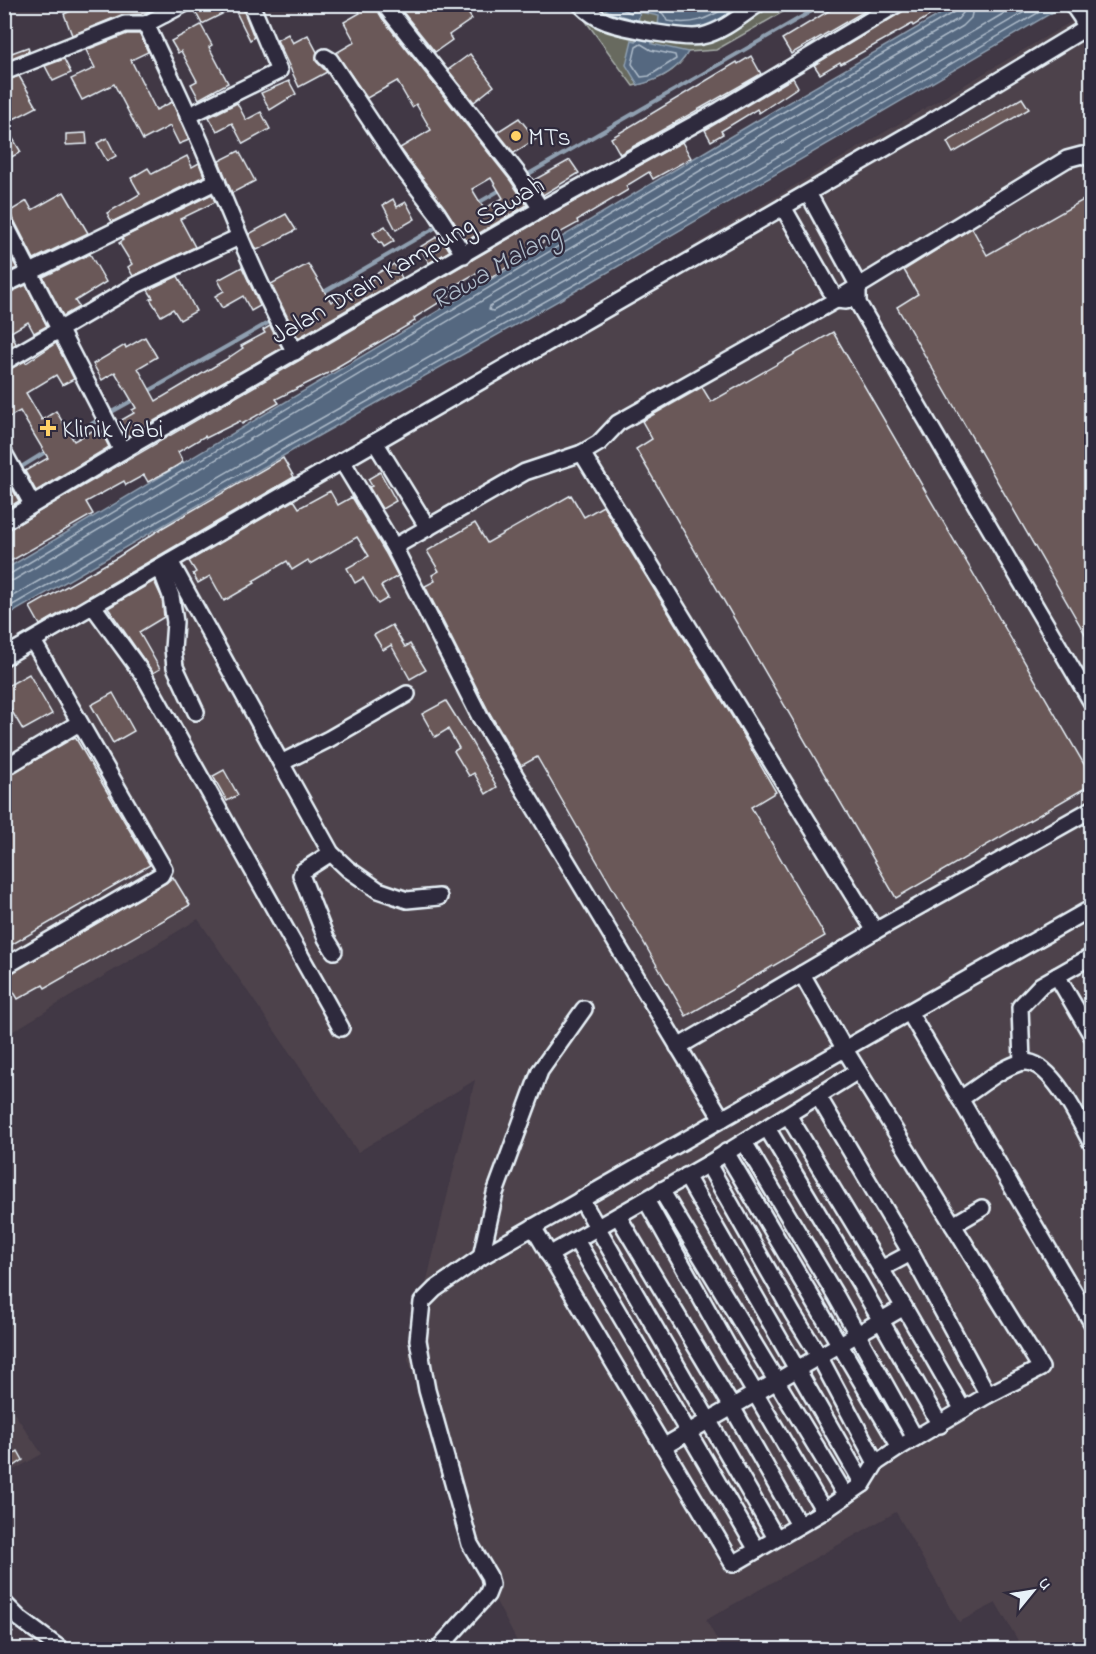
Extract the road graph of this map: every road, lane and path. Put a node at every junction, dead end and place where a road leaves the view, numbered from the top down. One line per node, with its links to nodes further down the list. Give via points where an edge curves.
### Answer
1 (184, 4): 7 (street)
2 (251, 4): 12 (street, via 279,71)
3 (384, 4): 17 (street, via 518,174)
4 (580, 4): 5 (street, via 607,22 687,38 719,30)
5 (758, 4)
6 (897, 4): 17 (street, Jalan Drain Kampung Sawah, via 720,110)
7 (163, 9): 9 (street)
8 (1084, 23): 15 (street)
9 (146, 24): 11 (street, via 125,24); 12 (street)
10 (325, 57): 20 (street)
11 (4, 72)
12 (188, 116): 14 (street)
13 (1092, 159): 23 (street, via 1082,155 1067,159)
14 (217, 181): 19 (street); 21 (street)
15 (808, 193): 16 (street); 23 (street)
16 (783, 207): 24 (street); 29 (street)
17 (540, 209): 20 (street, Jalan Drain Kampung Sawah)
18 (4, 222): 21 (street)
19 (239, 237): 26 (street, via 136,285); 27 (street)
20 (464, 255): 27 (street, Jalan Drain Kampung Sawah)
21 (30, 272): 22 (street); 26 (street)
22 (4, 285)
23 (858, 285): 24 (street); 25 (street)
24 (836, 300): 25 (street); 31 (street, via 618,423 599,443)
25 (858, 303): 43 (street)
26 (60, 331): 28 (street); 30 (street)
27 (295, 352): 30 (street, Jalan Drain Kampung Sawah)
28 (4, 362)
29 (375, 442): 32 (street); 36 (street)
30 (122, 451): 34 (street, Jalan Drain Kampung Sawah)
31 (582, 453): 36 (street, via 525,472); 52 (street)
32 (342, 460): 37 (street); 38 (street)
33 (10, 464): 34 (street)
34 (32, 504): 35 (street, Jalan Drain Kampung Sawah)
35 (4, 522)
36 (428, 528): 37 (street)
37 (394, 547): 62 (street, via 480,717)
38 (165, 564): 39 (street); 44 (street, via 175,622 175,667); 46 (street)
39 (93, 606): 40 (street); 60 (street, via 144,676)
40 (33, 641): 41 (street); 45 (street)
41 (4, 657)
42 (407, 694): 46 (street)
43 (1092, 704)
44 (196, 712)
45 (79, 723): 47 (street); 55 (street, via 164,869 161,875)
46 (281, 763): 49 (street)
47 (4, 768)
48 (1092, 809): 52 (street)
49 (331, 853): 50 (street, via 378,890 407,900); 53 (street, via 302,875)
50 (439, 897)
51 (1092, 908): 59 (street)
52 (875, 931): 56 (street)
53 (334, 951)
54 (1092, 956): 57 (street)
55 (4, 968)
56 (802, 974): 62 (street); 63 (street)
57 (1057, 976): 61 (street); 64 (street, via 1041,985 1020,1007)
58 (584, 1009): 87 (street, via 540,1071 495,1193)
59 (909, 1012): 63 (street); 67 (street)
60 (341, 1028)
61 (1092, 1036)
62 (678, 1047): 69 (street)
63 (844, 1048): 65 (street); 69 (street)
64 (1022, 1062): 67 (street); 72 (street, via 1040,1066 1056,1083)
65 (858, 1071): 66 (street); 81 (street)
66 (818, 1096): 68 (street); 85 (street)
67 (960, 1098): 91 (street)
68 (788, 1115): 70 (street); 88 (street)
69 (722, 1119): 77 (street)
70 (767, 1128): 71 (street); 90 (street)
71 (744, 1142): 73 (street); 92 (street)
72 (1092, 1144)
73 (726, 1152): 74 (street); 93 (street)
74 (708, 1164): 75 (street); 94 (street)
75 (686, 1176): 76 (street); 95 (street)
76 (662, 1190): 78 (street); 96 (street)
77 (581, 1199): 82 (street); 83 (street)
78 (646, 1200): 80 (street); 97 (street)
79 (982, 1208): 81 (street)
80 (618, 1216): 83 (street); 99 (street)
81 (953, 1225): 98 (street, via 1041,1368)
82 (532, 1227): 86 (street); 87 (street)
83 (598, 1228): 84 (street); 101 (street)
84 (576, 1240): 86 (street); 103 (street)
85 (911, 1253): 88 (street); 98 (street)
86 (549, 1255): 105 (street)
87 (481, 1257): 118 (street, via 435,1288 422,1302 418,1340 427,1390 470,1544 491,1585 487,1595)
88 (881, 1269): 89 (street)
89 (904, 1307): 90 (street); 100 (street)
90 (882, 1321): 92 (street); 102 (street)
91 (1092, 1323)
92 (857, 1335): 93 (street); 104 (street)
93 (838, 1346): 94 (street); 106 (street)
94 (819, 1356): 95 (street); 107 (street)
95 (798, 1369): 96 (street); 108 (street)
96 (776, 1382): 97 (street); 109 (street)
97 (757, 1393): 99 (street); 110 (street)
98 (988, 1395): 100 (street)
99 (732, 1407): 101 (street); 111 (street)
100 (963, 1410): 102 (street)
101 (708, 1421): 103 (street); 112 (street)
102 (940, 1425): 104 (street)
103 (688, 1433): 105 (street); 113 (street)
104 (915, 1438): 106 (street)
105 (663, 1447): 113 (street, via 733,1564)
106 (900, 1447): 107 (street)
107 (876, 1463): 108 (street)
108 (863, 1484): 109 (street)
109 (846, 1496): 110 (street)
110 (824, 1511): 111 (street)
111 (799, 1525): 112 (street)
112 (776, 1538): 113 (street)
113 (757, 1550)
114 (4, 1603): 115 (street)
115 (20, 1619): 116 (path); 117 (street)
116 (4, 1649)
117 (63, 1650)
118 (438, 1650)

